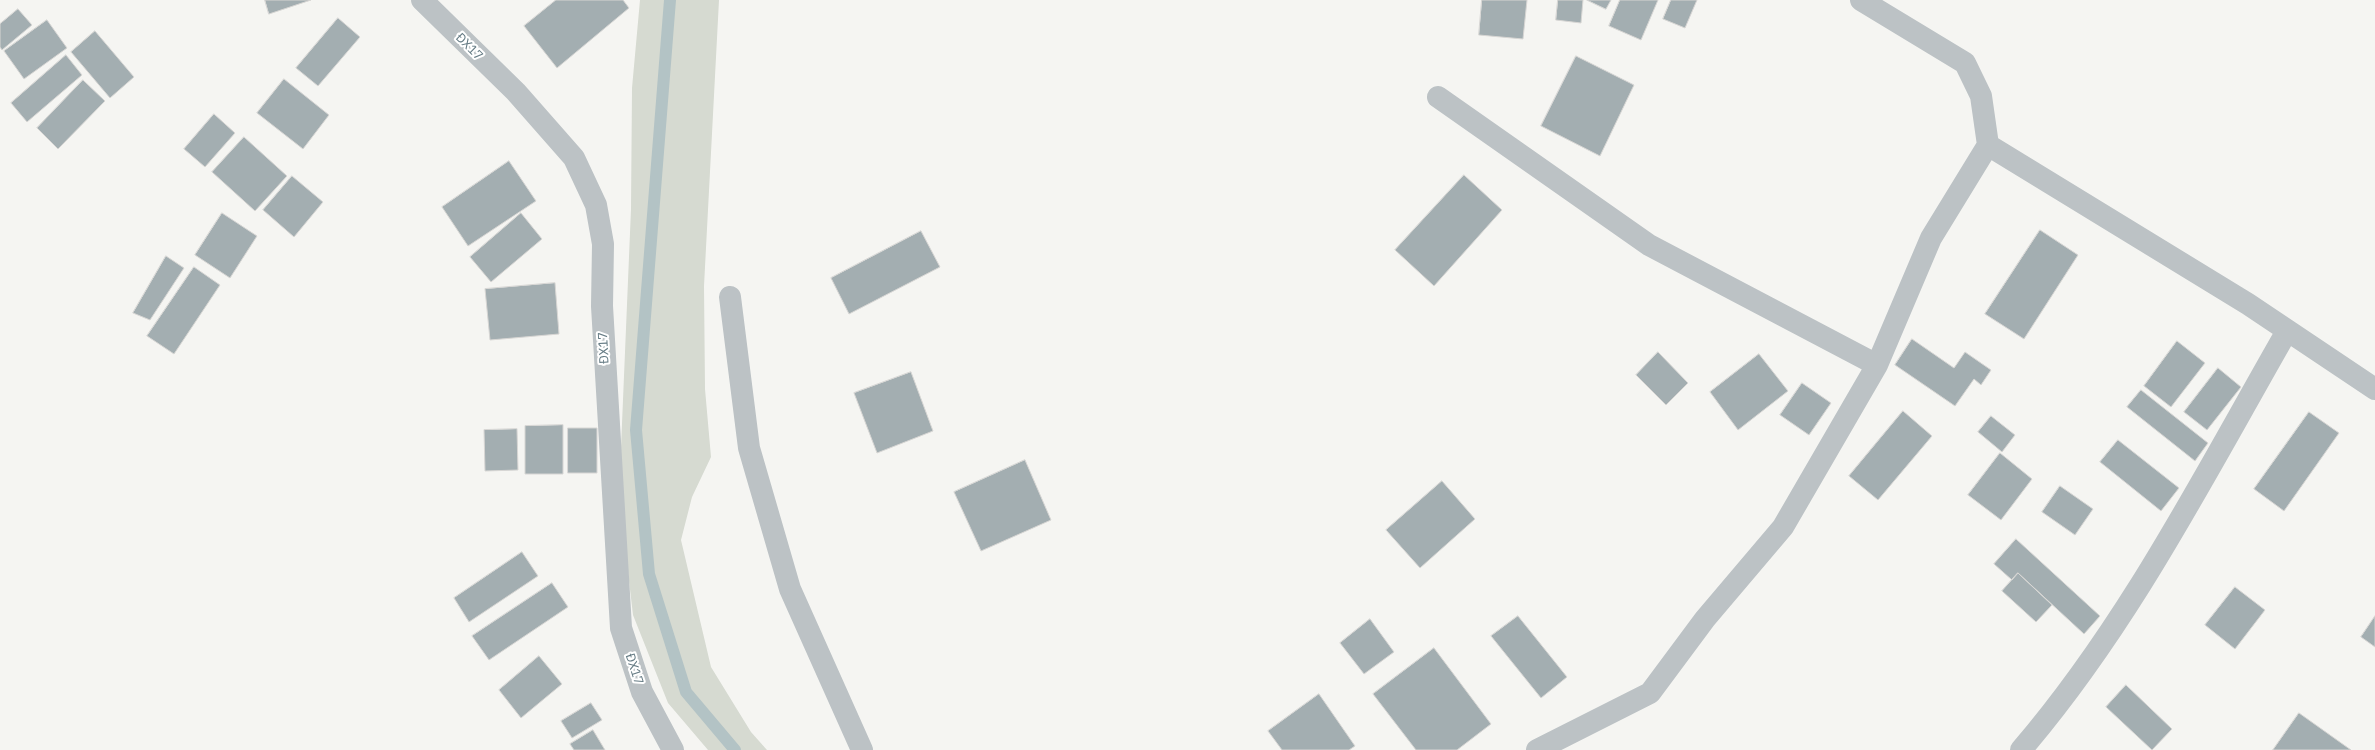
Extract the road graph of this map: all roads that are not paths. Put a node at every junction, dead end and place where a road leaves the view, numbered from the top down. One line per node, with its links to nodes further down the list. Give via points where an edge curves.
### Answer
1 (422, 0): 9 (street, ĐX17, via 516,92 574,158 596,205 603,244 602,306 621,628 642,692)
2 (1861, 0): 4 (street, via 1965,63 1981,96)
3 (1438, 97): 7 (street, via 1649,245)
4 (1988, 145): 6 (street, via 2248,304); 7 (street, via 1931,238)
5 (730, 297): 10 (street, via 749,448 779,552 790,589)
6 (2287, 331): 8 (street); 12 (street, via 2104,644 2046,722)
7 (1877, 365): 11 (street, via 1783,527 1705,619 1650,693)
8 (2375, 389)
9 (673, 750)
10 (862, 750)
11 (1537, 750)
12 (2021, 750)

